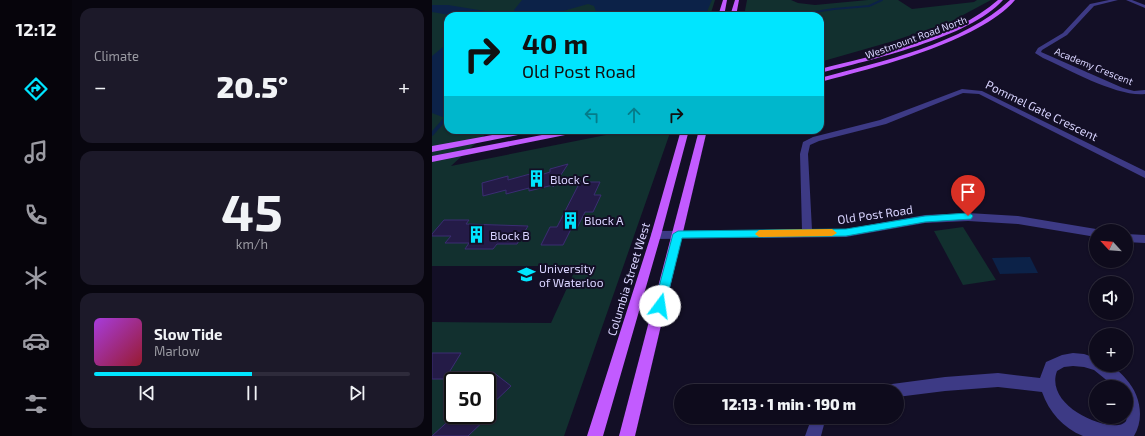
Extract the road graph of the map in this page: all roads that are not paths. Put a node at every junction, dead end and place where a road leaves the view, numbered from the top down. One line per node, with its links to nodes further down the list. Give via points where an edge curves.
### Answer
1 (725, 0): 8 (main road)
2 (737, 0): 9 (main road)
3 (1001, 0): 10 (main road, Westmount Road North, via 974,20 950,31)
4 (1013, 0): 11 (main road, Westmount Road North, via 981,25 877,64)
5 (1116, 0): 12 (street, Academy Crescent, via 1092,5 1065,34 1040,49 1038,53 1121,90)
6 (1128, 0): 7 (street)
7 (1145, 7)
8 (722, 12)
9 (734, 12)
10 (824, 70)
11 (824, 79)
12 (1145, 92)
13 (512, 134): 17 (main road)
14 (560, 134): 18 (main road)
15 (684, 134): 23 (main road, Columbia Street West)
16 (702, 134): 22 (main road)
17 (432, 149)
18 (432, 159)
19 (1145, 175): 21 (street, Pommel Gate Crescent, via 980,92 962,91 883,122 816,139 806,144 804,154)
20 (1089, 232): 21 (street, Old Post Road, via 1018,220 968,216 925,219 846,233)
21 (807, 233): 22 (street, Old Post Road)
22 (678, 234): 23 (street, Old Post Road); 34 (main road)
23 (656, 235): 33 (main road, Columbia Street West)
24 (1133, 238): 25 (street)
25 (1145, 239)
26 (1089, 363): 29 (street, via 1076,359 1061,360 1051,367 1047,378)
27 (1107, 372): 28 (street)
28 (1118, 380)
29 (1048, 386): 30 (street, via 998,380); 36 (street, via 1052,398 1066,416 1082,428)
30 (904, 389)
31 (1133, 407): 37 (street, via 1133,425 1125,434)
32 (817, 424): 35 (street)
33 (595, 436)
34 (627, 436)
35 (813, 436)
36 (1106, 436)
37 (1113, 436)

